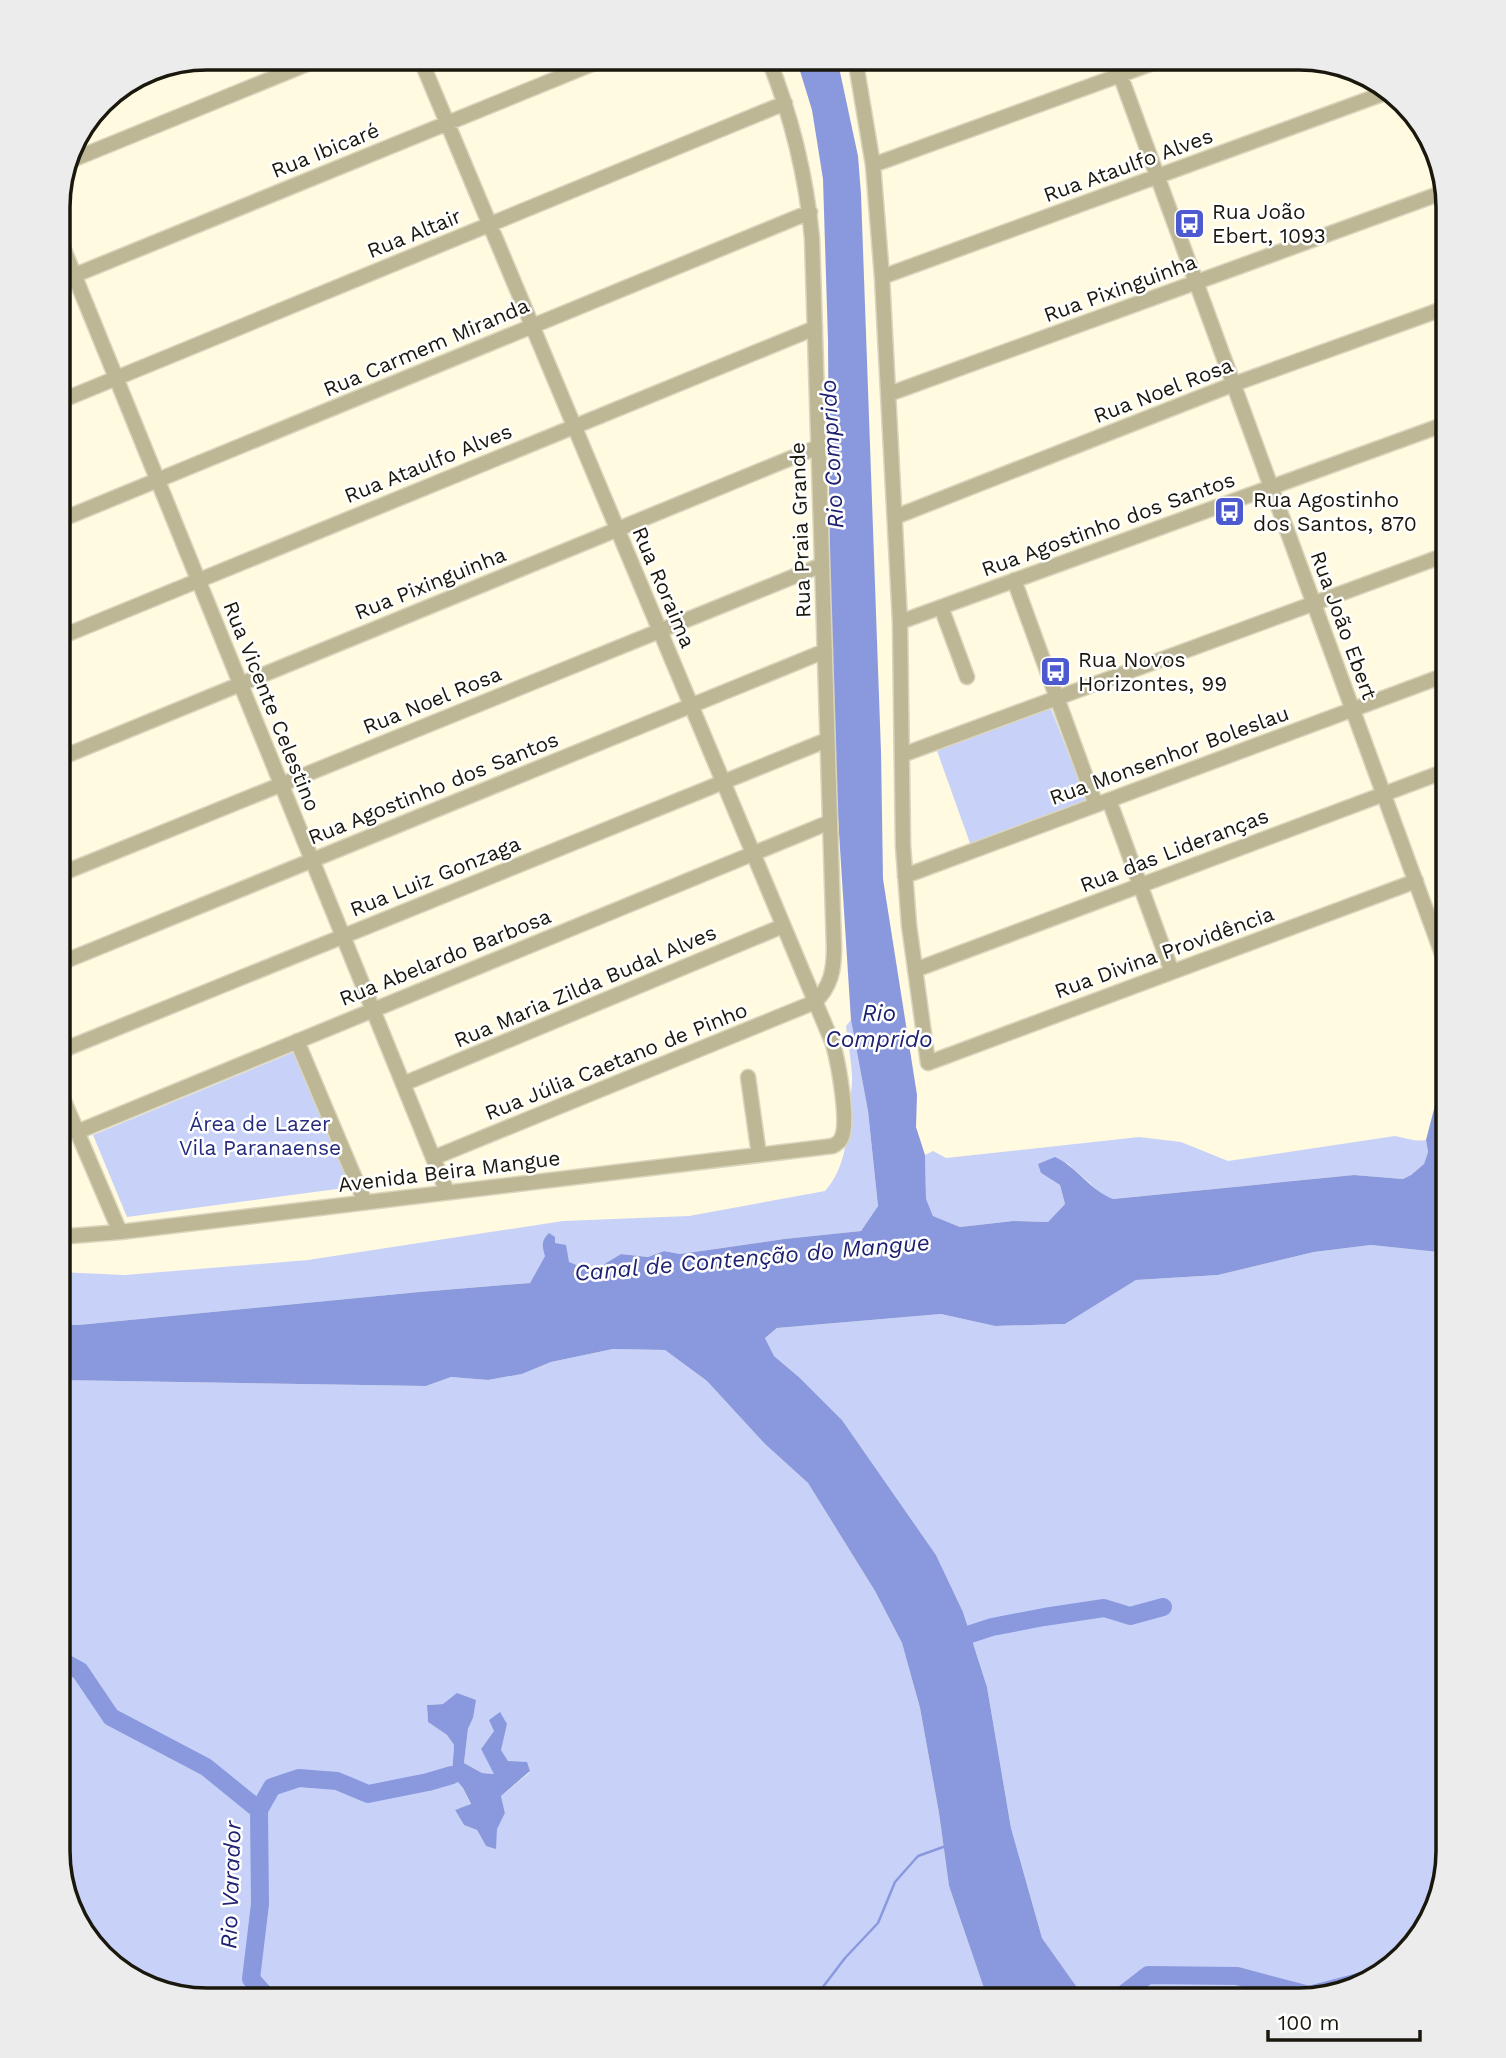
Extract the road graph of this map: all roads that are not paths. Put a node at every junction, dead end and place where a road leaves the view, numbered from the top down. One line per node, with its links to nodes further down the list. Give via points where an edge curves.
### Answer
1 (293, 70): 12 (street)
2 (424, 70): 11 (street, Rua Roraima)
3 (577, 70): 11 (street, Rua Ibicaré)
4 (773, 70): 10 (street, Rua Praia Grande)
5 (857, 70): 13 (street)
6 (1118, 70): 8 (street, Rua João Ebert)
7 (1134, 70): 8 (street)
8 (1120, 75): 13 (street); 14 (street, Rua João Ebert)
9 (1379, 95): 14 (street, Rua Ataulfo Alves)
10 (785, 103): 16 (street, Rua Praia Grande); 17 (street, Rua Altair)
11 (447, 123): 17 (street, Rua Roraima); 19 (street, Rua Ibicaré)
12 (79, 157)
13 (873, 165): 21 (street)
14 (1157, 176): 21 (street, Rua Ataulfo Alves); 22 (street, Rua João Ebert)
15 (1435, 195): 22 (street, Rua Pixinguinha)
16 (810, 212): 24 (street, Rua Carmem Miranda); 25 (street, Rua Praia Grande)
17 (489, 225): 24 (street, Rua Roraima); 26 (street, Rua Altair)
18 (70, 265): 19 (street, Rua Vicente Celestino)
19 (74, 275): 20 (street, Rua Ibicaré); 26 (street, Rua Vicente Celestino)
20 (70, 277)
21 (882, 277): 28 (street)
22 (1196, 283): 27 (street, Rua João Ebert); 28 (street, Rua Pixinguinha)
23 (1436, 311): 27 (street, Rua Noel Rosa)
24 (532, 326): 30 (street, Rua Roraima); 33 (street, Rua Carmem Miranda)
25 (815, 328): 30 (street, Rua Ataulfo Alves); 32 (street, Rua Praia Grande)
26 (116, 378): 29 (street, Rua Altair); 33 (street, Rua Vicente Celestino)
27 (1234, 384): 34 (street, Rua João Ebert); 36 (street, Rua Noel Rosa)
28 (888, 394): 36 (street)
29 (70, 397)
30 (574, 426): 37 (street, Rua Roraima); 40 (street, Rua Ataulfo Alves)
31 (1436, 427): 34 (street, Rua Agostinho dos Santos)
32 (818, 447): 37 (street, Rua Pixinguinha); 39 (street, Rua Praia Grande)
33 (158, 481): 35 (street, Rua Carmem Miranda); 40 (street, Rua Vicente Celestino)
34 (1271, 487): 41 (street, Rua Agostinho dos Santos); 42 (street, Rua João Ebert)
35 (70, 516)
36 (895, 517): 44 (street)
37 (617, 529): 45 (street, Rua Roraima); 50 (street, Rua Pixinguinha)
38 (1436, 558): 42 (street)
39 (822, 565): 45 (street, Rua Noel Rosa); 47 (street, Rua Praia Grande)
40 (198, 580): 46 (street, Rua Ataulfo Alves); 50 (street, Rua Vicente Celestino)
41 (1014, 580): 43 (street, Rua Agostinho dos Santos); 51 (street)
42 (1314, 603): 51 (street); 53 (street, Rua João Ebert)
43 (941, 607): 44 (street, Rua Agostinho dos Santos); 48 (street)
44 (900, 622): 56 (street)
45 (659, 630): 52 (street, Rua Roraima); 59 (street, Rua Noel Rosa)
46 (70, 633)
47 (825, 651): 52 (street, Rua Agostinho dos Santos); 54 (street, Rua Praia Grande)
48 (967, 677)
49 (1436, 679): 53 (street, Rua Monsenhor Boleslau)
50 (240, 684): 55 (street, Rua Pixinguinha); 59 (street, Rua Vicente Celestino)
51 (1056, 698): 56 (street); 61 (street)
52 (691, 705): 58 (street, Rua Roraima); 64 (street, Rua Agostinho dos Santos)
53 (1353, 710): 60 (street, Rua João Ebert); 61 (street, Rua Monsenhor Boleslau)
54 (827, 740): 58 (street, Rua Luiz Gonzaga); 62 (street, Rua Praia Grande)
55 (70, 754)
56 (902, 755): 66 (street)
57 (1436, 774): 60 (street, Rua das Lideranças)
58 (723, 781): 63 (street, Rua Roraima); 70 (street, Rua Luiz Gonzaga)
59 (281, 784): 64 (street, Rua Vicente Celestino); 65 (street, Rua Noel Rosa)
60 (1384, 794): 67 (street, Rua João Ebert); 68 (street, Rua das Lideranças)
61 (1103, 803): 66 (street, Rua Monsenhor Boleslau); 68 (street)
62 (830, 822): 63 (street, Rua Abelardo Barbosa); 75 (street, Rua Praia Grande, via 834,965 828,985)
63 (753, 853): 69 (street, Rua Roraima); 76 (street, Rua Abelardo Barbosa)
64 (312, 860): 70 (street, Rua Vicente Celestino); 72 (street, Rua Agostinho dos Santos)
65 (70, 870)
66 (905, 876): 73 (street)
67 (1416, 881): 71 (street, Rua João Ebert); 74 (street, Rua Divina Providência)
68 (1140, 886): 73 (street, Rua das Lideranças); 74 (street)
69 (783, 926): 75 (street, Rua Roraima); 80 (street, Rua Maria Zilda Budal Alves)
70 (343, 936): 76 (street, Rua Vicente Celestino); 78 (street, Rua Luiz Gonzaga)
71 (1436, 937)
72 (70, 959)
73 (915, 970): 74 (street, Rua Divina Providência, via 928,1063)
74 (1172, 972)
75 (815, 1002): 83 (street, Rua Roraima, via 839,1068); 85 (street, Rua Júlia Caetano de Pinho)
76 (373, 1010): 77 (street, Rua Abelardo Barbosa); 80 (street, Rua Vicente Celestino)
77 (297, 1041): 82 (street, Rua Abelardo Barbosa); 87 (street)
78 (70, 1047)
79 (748, 1077): 84 (street)
80 (403, 1084): 85 (street, Rua Vicente Celestino)
81 (70, 1115): 82 (street)
82 (77, 1132): 88 (street)
83 (841, 1139): 84 (street, Avenida Beira Mangue, via 833,1146)
84 (759, 1155): 86 (street, Avenida Beira Mangue)
85 (433, 1158): 86 (street, Rua Vicente Celestino)
86 (447, 1192): 87 (street, Avenida Beira Mangue)
87 (365, 1202): 88 (street, Avenida Beira Mangue)
88 (120, 1232): 89 (street, Avenida Beira Mangue)
89 (70, 1236)

